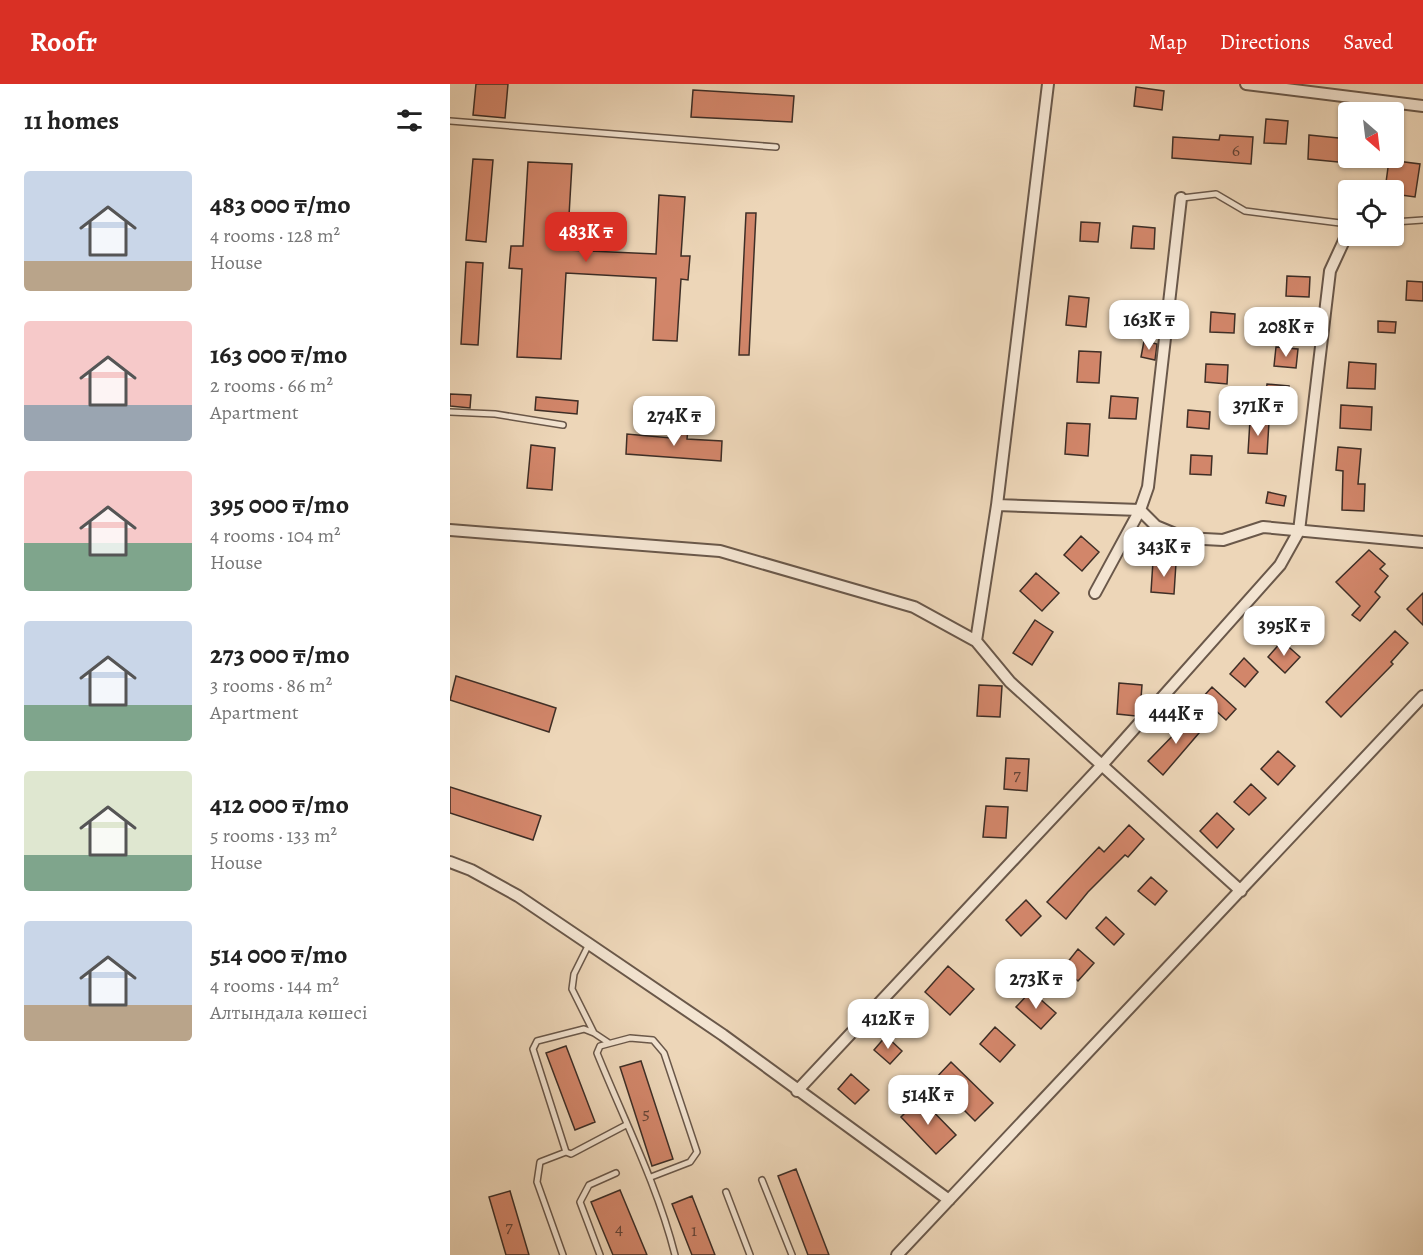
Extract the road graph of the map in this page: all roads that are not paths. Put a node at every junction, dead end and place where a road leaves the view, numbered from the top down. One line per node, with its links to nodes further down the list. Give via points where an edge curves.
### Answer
1 (1048, 84): 13 (street)
2 (1246, 84): 3 (street)
3 (1423, 106)
4 (450, 121): 5 (lane)
5 (776, 147)
6 (1181, 198): 9 (lane, via 1216,194 1245,211); 14 (street, via 1148,487)
7 (1423, 220): 8 (lane)
8 (1404, 221)
9 (1338, 223)
10 (1342, 246): 16 (street, via 1330,271)
11 (450, 412): 12 (lane, via 495,414)
12 (563, 425)
13 (998, 505): 14 (street); 19 (street)
14 (1140, 510): 16 (street, via 1156,526 1185,538 1223,540 1263,527); 18 (street)
15 (450, 530): 19 (street, via 720,550 914,607)
16 (1299, 531): 17 (street); 21 (street, via 1280,565)
17 (1423, 542)
18 (1095, 593)
19 (976, 641): 21 (street, via 1010,682)
20 (1423, 696): 23 (street)
21 (1102, 765): 23 (street); 27 (street)
22 (450, 862): 24 (street, via 518,896)
23 (1241, 891): 34 (street)
24 (589, 944): 25 (lane, via 574,974 572,989); 27 (street)
25 (594, 1033): 26 (lane); 29 (lane, via 584,1029 537,1041 533,1048)
26 (609, 1044): 28 (lane, via 600,1046 597,1053); 31 (lane, via 630,1038 653,1040 659,1045 697,1152 690,1162)
27 (797, 1090): 34 (street)
28 (626, 1125): 29 (lane, via 571,1154); 31 (lane)
29 (566, 1152): 35 (lane, via 540,1162 537,1172)
30 (616, 1173): 36 (lane, via 589,1185 581,1198 580,1205)
31 (651, 1177): 37 (lane)
32 (762, 1180): 39 (lane)
33 (726, 1192): 38 (lane)
34 (949, 1200): 40 (street)
35 (563, 1255)
36 (600, 1255)
37 (675, 1255)
38 (750, 1255)
39 (792, 1255)
40 (897, 1255)

